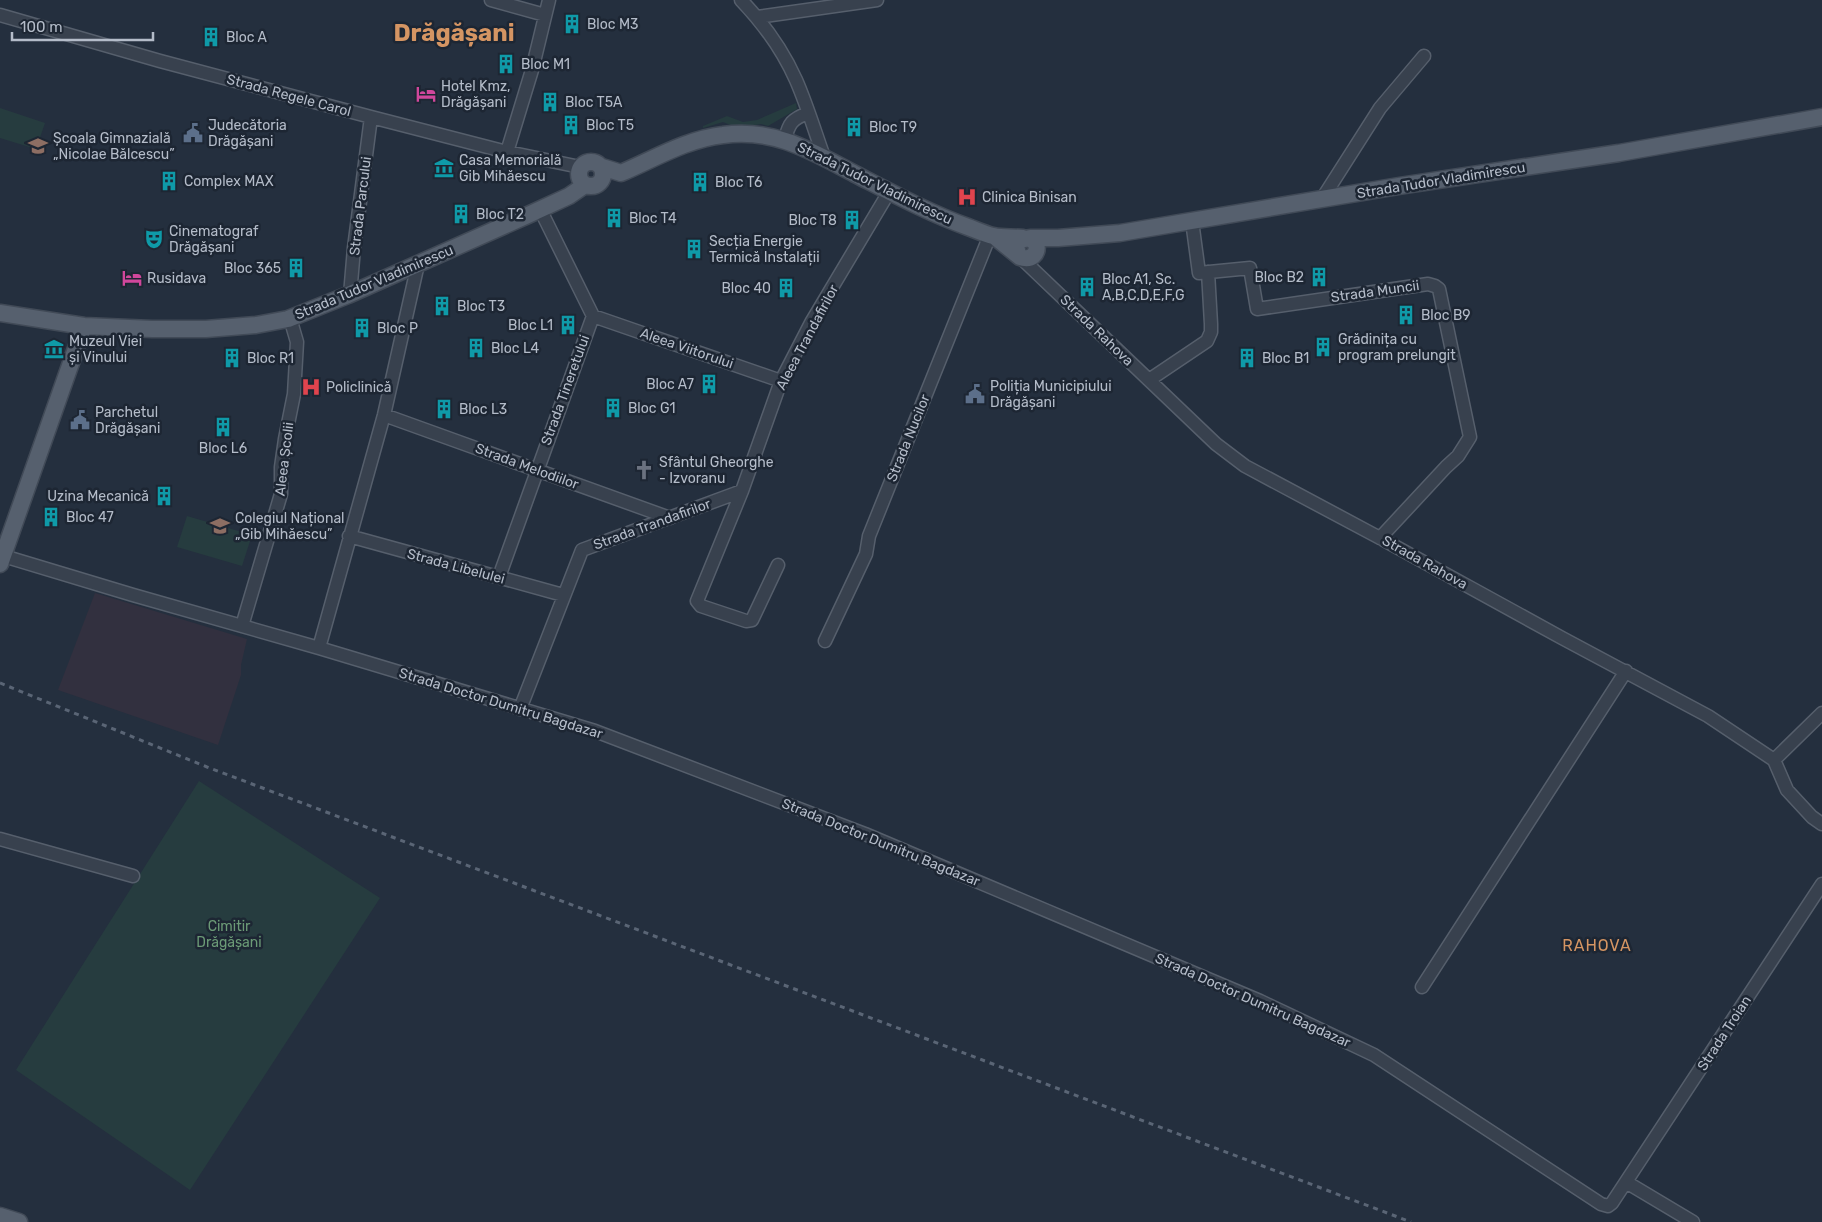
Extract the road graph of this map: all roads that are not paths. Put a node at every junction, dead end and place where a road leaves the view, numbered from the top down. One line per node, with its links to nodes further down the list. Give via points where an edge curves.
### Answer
1 (491, 0): 6 (street)
2 (550, 0): 6 (street)
3 (741, 0): 7 (street)
4 (877, 0): 7 (street)
5 (0, 14): 10 (street, Strada Regele Carol)
6 (545, 15): 13 (street)
7 (758, 17): 9 (street, via 792,74)
8 (1424, 56): 18 (street, via 1380,108)
9 (808, 113): 12 (street, Strada Tudor Vladimirescu, via 790,123); 14 (street)
10 (371, 117): 13 (street, Strada Regele Carol); 25 (street, Strada Parcului)
11 (1822, 118): 18 (main road, Strada Tudor Vladimirescu)
12 (785, 139): 14 (main road, Strada Tudor Vladimirescu); 16 (main road, Strada Tudor Vladimirescu, via 768,135 724,134 693,141 621,173)
13 (507, 152): 15 (street, Strada Regele Carol)
14 (824, 158): 17 (main road, Strada Tudor Vladimirescu)
15 (580, 167): 16 (main road, Strada Tudor Vladimirescu, via 593,161)
16 (596, 178): 19 (main road, Strada Tudor Vladimirescu, via 569,196)
17 (889, 192): 21 (main road, Strada Tudor Vladimirescu); 31 (street, Aleea Trandafirilor, via 812,321)
18 (1322, 199): 20 (main road, Strada Tudor Vladimirescu)
19 (540, 209): 23 (main road, Strada Tudor Vladimirescu); 27 (street)
20 (1192, 221): 22 (main road, Strada Tudor Vladimirescu, via 1058,238); 24 (street, via 1200,273)
21 (992, 236): 22 (main road, Strada Tudor Vladimirescu); 43 (street, Strada Nucilor, via 869,536 866,554)
22 (1027, 249): 30 (street, Strada Rahova, via 1040,276)
23 (418, 264): 25 (main road, Strada Tudor Vladimirescu); 32 (street)
24 (1208, 272): 30 (street, via 1211,332 1207,340); 37 (street, Strada Muncii, via 1250,268 1257,309 1428,284 1439,289 1470,437 1458,456)
25 (350, 295): 28 (main road, Strada Tudor Vladimirescu)
26 (0, 313): 29 (main road, Strada Tudor Vladimirescu)
27 (593, 316): 31 (street, Aleea Viitorului); 33 (street, Strada Tineretului)
28 (290, 318): 29 (main road, Strada Tudor Vladimirescu, via 256,325 206,329); 42 (street, Aleea Școlii, via 297,342 294,394 281,466 281,494)
29 (84, 326): 38 (main road)
30 (1149, 380): 37 (street, Strada Rahova, via 1216,444 1245,466)
31 (781, 381): 34 (street, Aleea Trandafirilor)
32 (384, 415): 33 (street, Strada Melodiilor); 36 (street)
33 (536, 470): 35 (street, Strada Melodiilor); 40 (street, Strada Tineretului)
34 (742, 491): 35 (street, Strada Trandafirilor); 39 (street, Aleea Trandafirilor, via 697,601 701,606 746,621 752,620)
35 (670, 518): 41 (street, Strada Trandafirilor, via 582,550)
36 (349, 536): 40 (street, Strada Libelulei); 44 (street)
37 (1380, 538): 45 (street, Strada Rahova)
38 (1, 558): 42 (street, Strada Doctor Dumitru Bagdazar)
39 (778, 565)
40 (498, 577): 41 (street, Strada Libelulei)
41 (564, 595): 46 (street, Strada Trandafirilor)
42 (242, 626): 44 (street, Strada Doctor Dumitru Bagdazar)
43 (825, 641)
44 (319, 648): 46 (street, Strada Doctor Dumitru Bagdazar)
45 (1626, 671): 48 (street, Strada Rahova, via 1708,716); 53 (street)
46 (520, 709): 54 (street, Strada Doctor Dumitru Bagdazar, via 594,731 865,834 1260,1000 1374,1055 1601,1204 1608,1206 1612,1203)
47 (1822, 713): 48 (street)
48 (1774, 760): 49 (street, via 1787,790)
49 (1822, 824)
50 (0, 839): 51 (street)
51 (132, 876)
52 (1822, 884): 54 (street, Strada Troian)
53 (1422, 987)
54 (1626, 1182): 57 (street)
55 (0, 1216): 56 (main road)
56 (19, 1222)
57 (1693, 1222)

